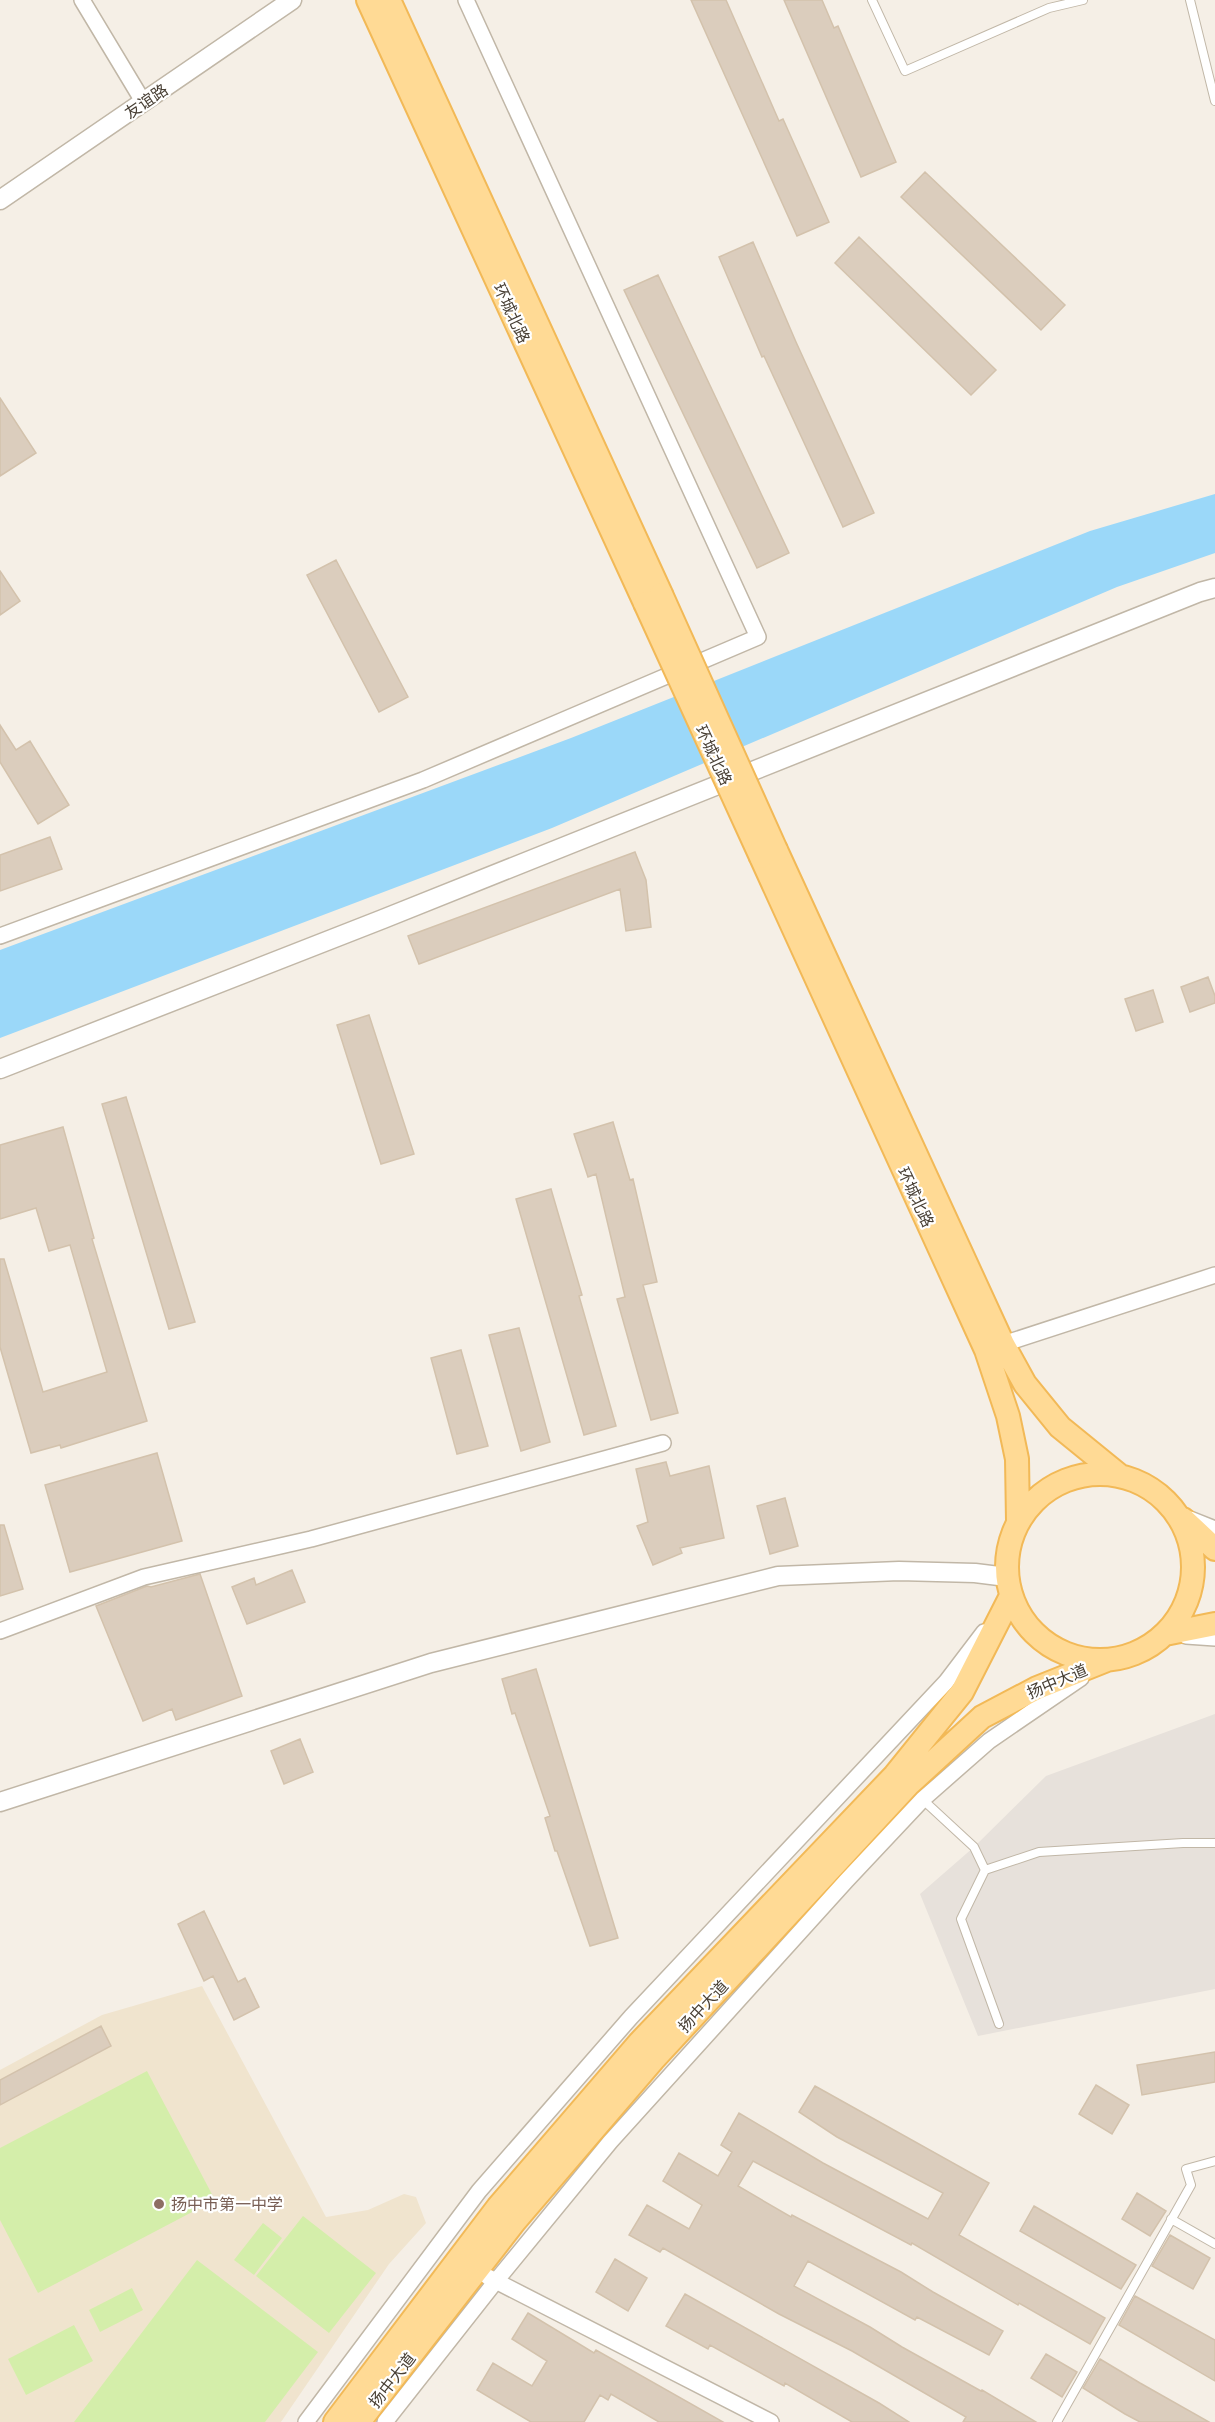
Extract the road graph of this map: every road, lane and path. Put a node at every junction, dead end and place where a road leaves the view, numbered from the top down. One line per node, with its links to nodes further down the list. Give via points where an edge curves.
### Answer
1 (82, 0): 10 (street)
2 (292, 0): 10 (street, 友谊路)
3 (368, 0): 13 (main road, 环城北路)
4 (390, 0): 13 (main road, 环城北路)
5 (466, 0): 15 (street, via 758,637 423,780)
6 (872, 0): 7 (lane, via 905,71 1049,8)
7 (1083, 0)
8 (1190, 0): 9 (lane)
9 (1215, 101)
10 (144, 103): 11 (street, 友谊路)
11 (0, 200)
12 (1215, 588): 16 (street)
13 (653, 598): 14 (main road, 环城北路, bridge)
14 (768, 854): 18 (main road, 环城北路); 22 (main road, 环城北路, via 986,1350 1008,1416 1017,1459)
15 (0, 936)
16 (0, 1069)
17 (1215, 1275): 18 (street)
18 (1003, 1344): 20 (main road, 环城北路, via 1025,1384 1060,1427)
19 (663, 1443): 27 (street, via 311,1539 144,1577)
20 (1119, 1475): 21 (main road, via 1161,1496); 22 (main road, via 1080,1475 1061,1481 1044,1491)
21 (1177, 1514): 23 (street); 24 (main road); 28 (main road, via 1191,1548 1192,1584 1179,1618)
22 (1018, 1521): 25 (main road, via 1009,1548)
23 (1215, 1529)
24 (1215, 1549)
25 (1009, 1587): 30 (main road, via 1020,1615 1048,1644 1075,1657); 32 (street, via 975,1573 900,1571 777,1576 431,1663); 41 (street, via 946,1682 631,2017 479,2192); 42 (main road, 扬中大道, via 962,1692 895,1776 640,2042 498,2207)
26 (1215, 1624): 28 (main road)
27 (0, 1632)
28 (1165, 1635): 29 (street); 30 (main road, via 1148,1648)
29 (1215, 1638)
30 (1107, 1660): 31 (main road, 扬中大道, via 1037,1688 982,1717)
31 (915, 1792): 34 (lane, via 974,1847); 39 (main road, 扬中大道, via 652,2060 515,2221)
32 (0, 1802)
33 (1215, 1843): 34 (lane, via 1039,1852)
34 (985, 1870): 35 (lane, via 961,1919)
35 (999, 2024)
36 (1215, 2161): 37 (lane, via 1186,2169 1191,2185)
37 (1171, 2220): 38 (lane); 45 (lane)
38 (1215, 2244)
39 (486, 2276): 40 (street); 43 (main road, 扬中大道); 44 (street)
40 (762, 2420)
41 (306, 2422)
42 (335, 2422)
43 (359, 2422)
44 (386, 2422)
45 (1057, 2422)

